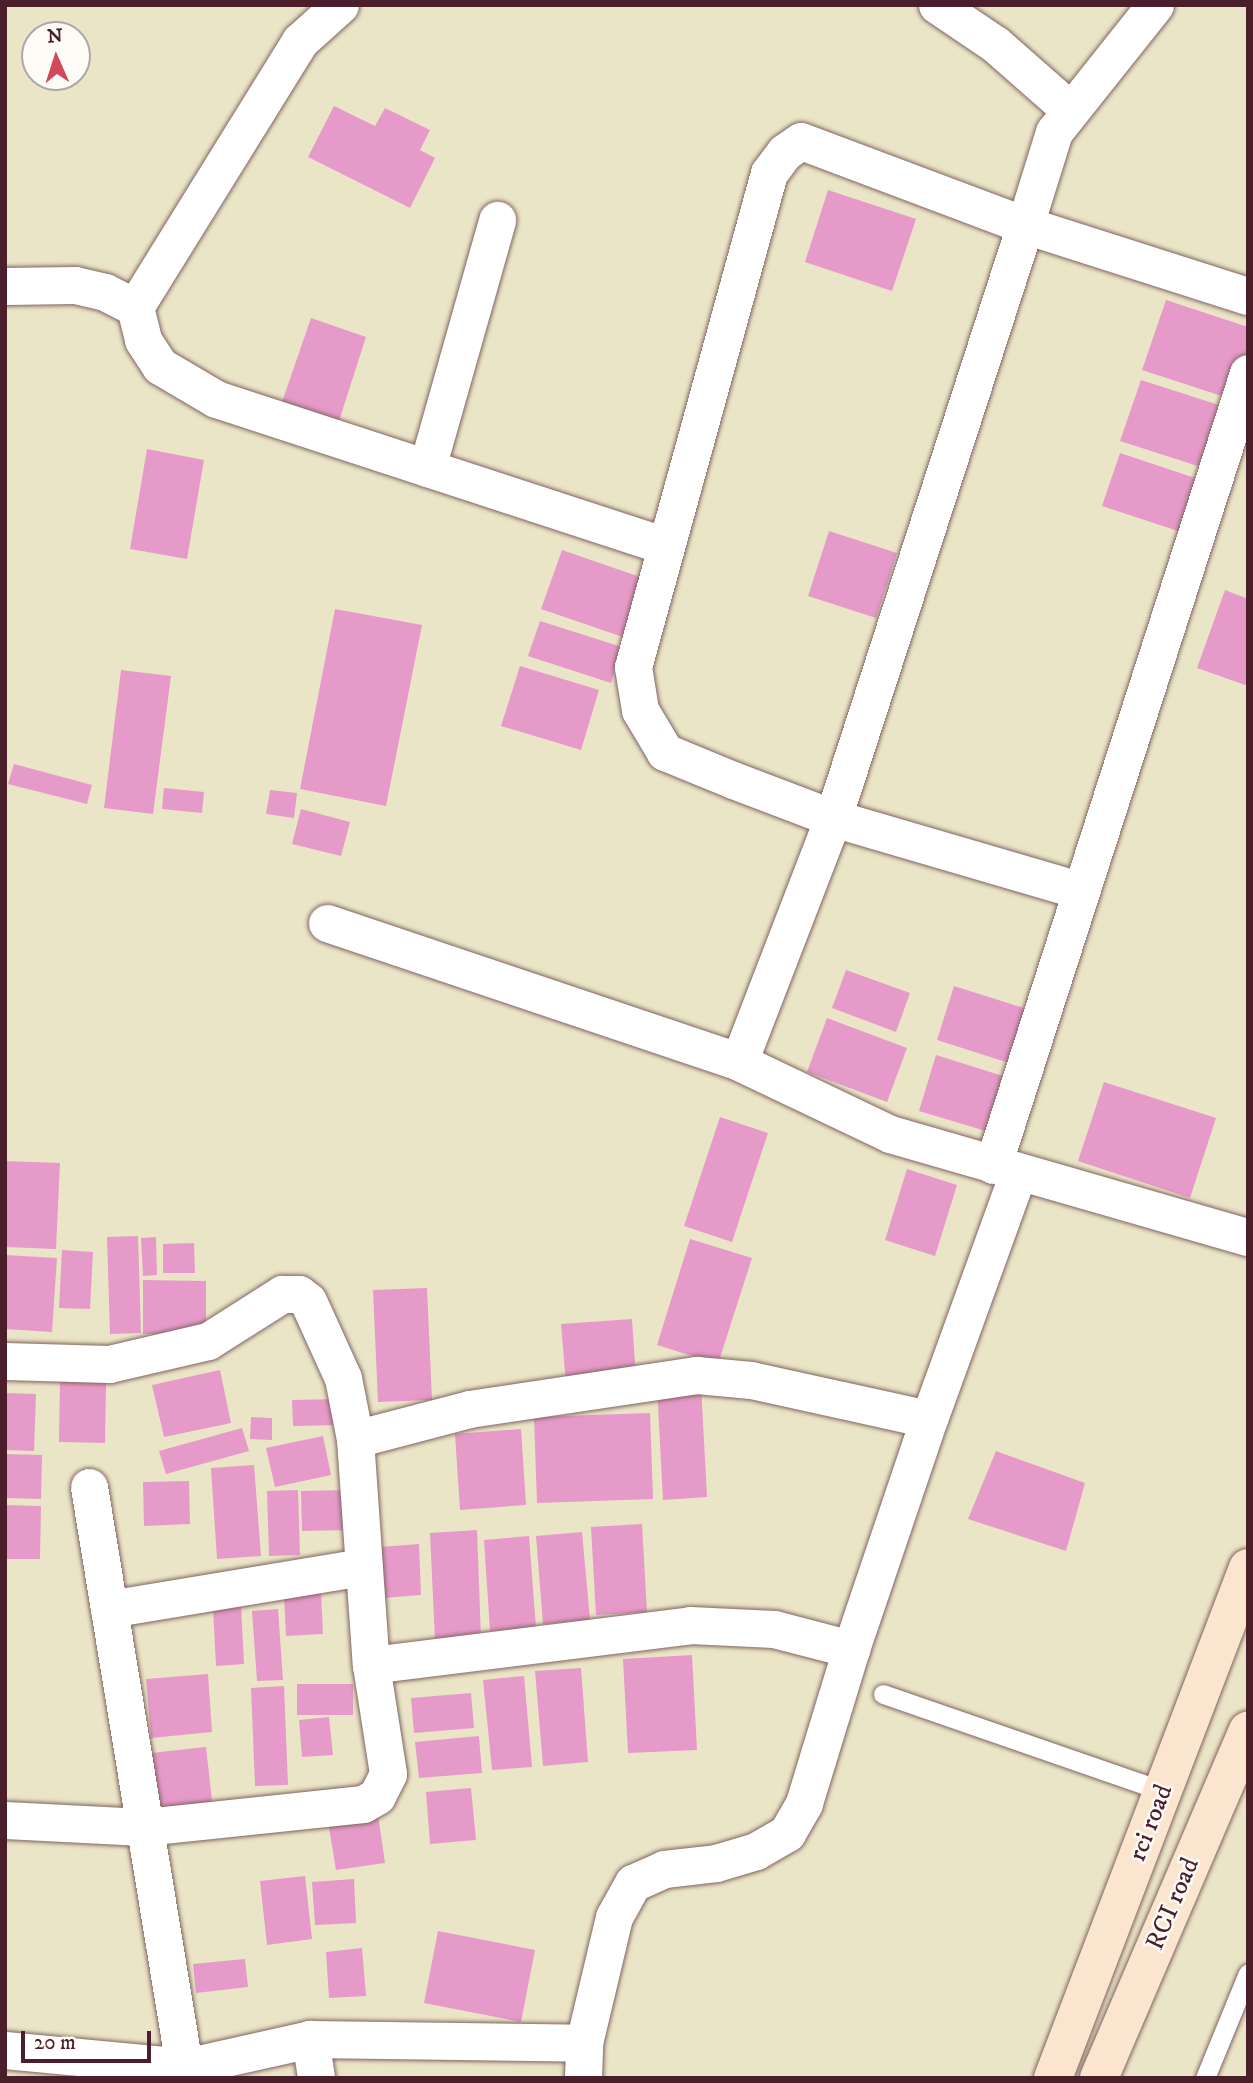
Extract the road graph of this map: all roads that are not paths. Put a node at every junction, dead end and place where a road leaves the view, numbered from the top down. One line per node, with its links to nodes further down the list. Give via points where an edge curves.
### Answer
1 (340, 5): 9 (street, via 300,41)
2 (937, 5): 4 (street, via 995,44)
3 (1155, 5): 4 (street)
4 (1070, 110): 6 (street, via 1054,132)
5 (497, 220): 11 (street)
6 (1026, 225): 8 (street); 12 (street, via 801,141 785,152 769,173); 13 (street)
7 (5, 286): 9 (street, via 75,285 105,292)
8 (1248, 296)
9 (135, 307): 11 (street, via 143,340 160,366 216,399)
10 (1248, 373): 14 (street)
11 (427, 468): 12 (street)
12 (665, 546): 13 (street, via 633,667 640,710 665,752)
13 (833, 818): 14 (street); 16 (street)
14 (1079, 890): 17 (street)
15 (327, 923): 16 (street)
16 (738, 1062): 17 (street, via 890,1134)
17 (1005, 1169): 18 (street); 20 (street)
18 (1248, 1237)
19 (5, 1361): 21 (street, via 122,1361 208,1341 265,1302 282,1294 299,1294 318,1316 343,1378)
20 (929, 1419): 21 (street, via 751,1380 697,1375 469,1409); 26 (street)
21 (355, 1439): 23 (street)
22 (89, 1487): 25 (street)
23 (364, 1567): 25 (street); 27 (street)
24 (1248, 1568): 30 (main road, rci road)
25 (108, 1609): 32 (street)
26 (851, 1649): 27 (street, via 774,1629 690,1625); 36 (street, via 804,1803 787,1833 756,1851 716,1863 664,1869 633,1883 614,1916)
27 (371, 1665): 32 (street, via 388,1774 377,1796 363,1804)
28 (883, 1694): 30 (lane)
29 (1248, 1731): 40 (main road, RCI road)
30 (1163, 1791): 39 (main road, rci road)
31 (5, 1820): 32 (street)
32 (143, 1827): 37 (street)
33 (1248, 1973): 41 (lane)
34 (310, 2039): 36 (street); 37 (street); 38 (street)
35 (5, 2050): 37 (street)
36 (583, 2060)
37 (186, 2072)
38 (316, 2078)
39 (1054, 2078)
40 (1099, 2078)
41 (1205, 2078)

